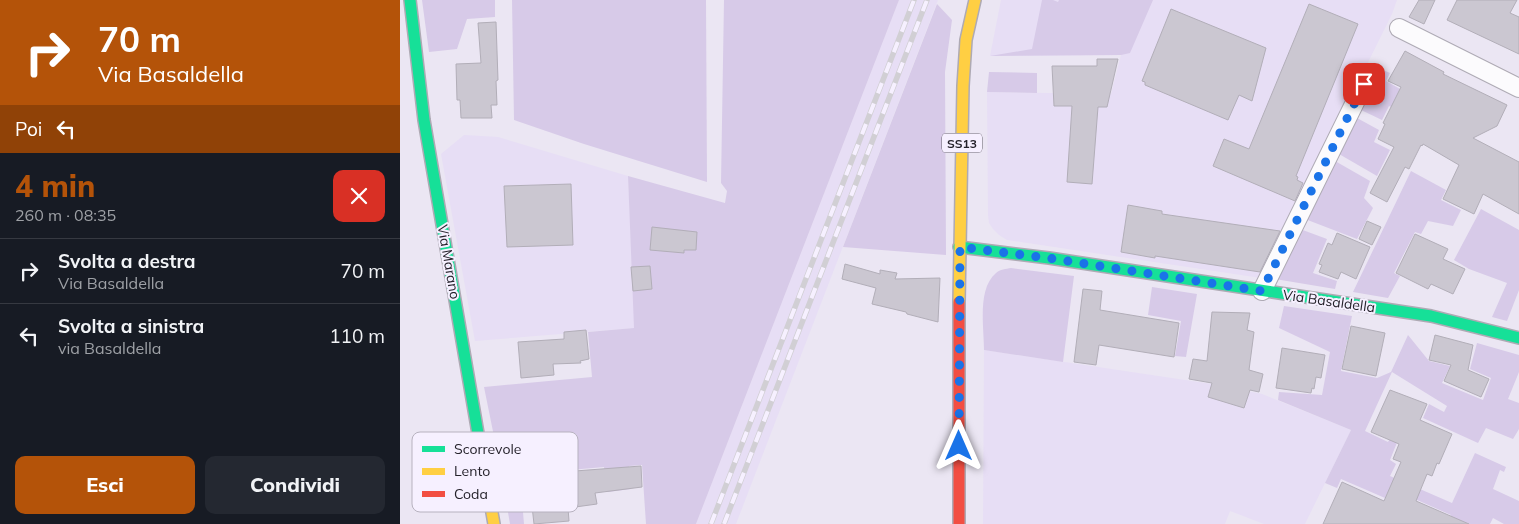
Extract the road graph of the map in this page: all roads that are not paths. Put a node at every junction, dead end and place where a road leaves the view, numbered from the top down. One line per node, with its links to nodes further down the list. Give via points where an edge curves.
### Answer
1 (410, 0): 9 (street, Via Marano, via 424,120)
2 (975, 0): 6 (street, SS13, via 966,40 963,86)
3 (1398, 28): 5 (street)
4 (1364, 84): 7 (street, Via Basaldella)
5 (1519, 88)
6 (960, 247): 7 (street, Via Basaldella); 10 (street, SS13)
7 (1262, 291): 8 (street, Via Basaldella, via 1431,316)
8 (1519, 338)
9 (478, 432)
10 (959, 524)

